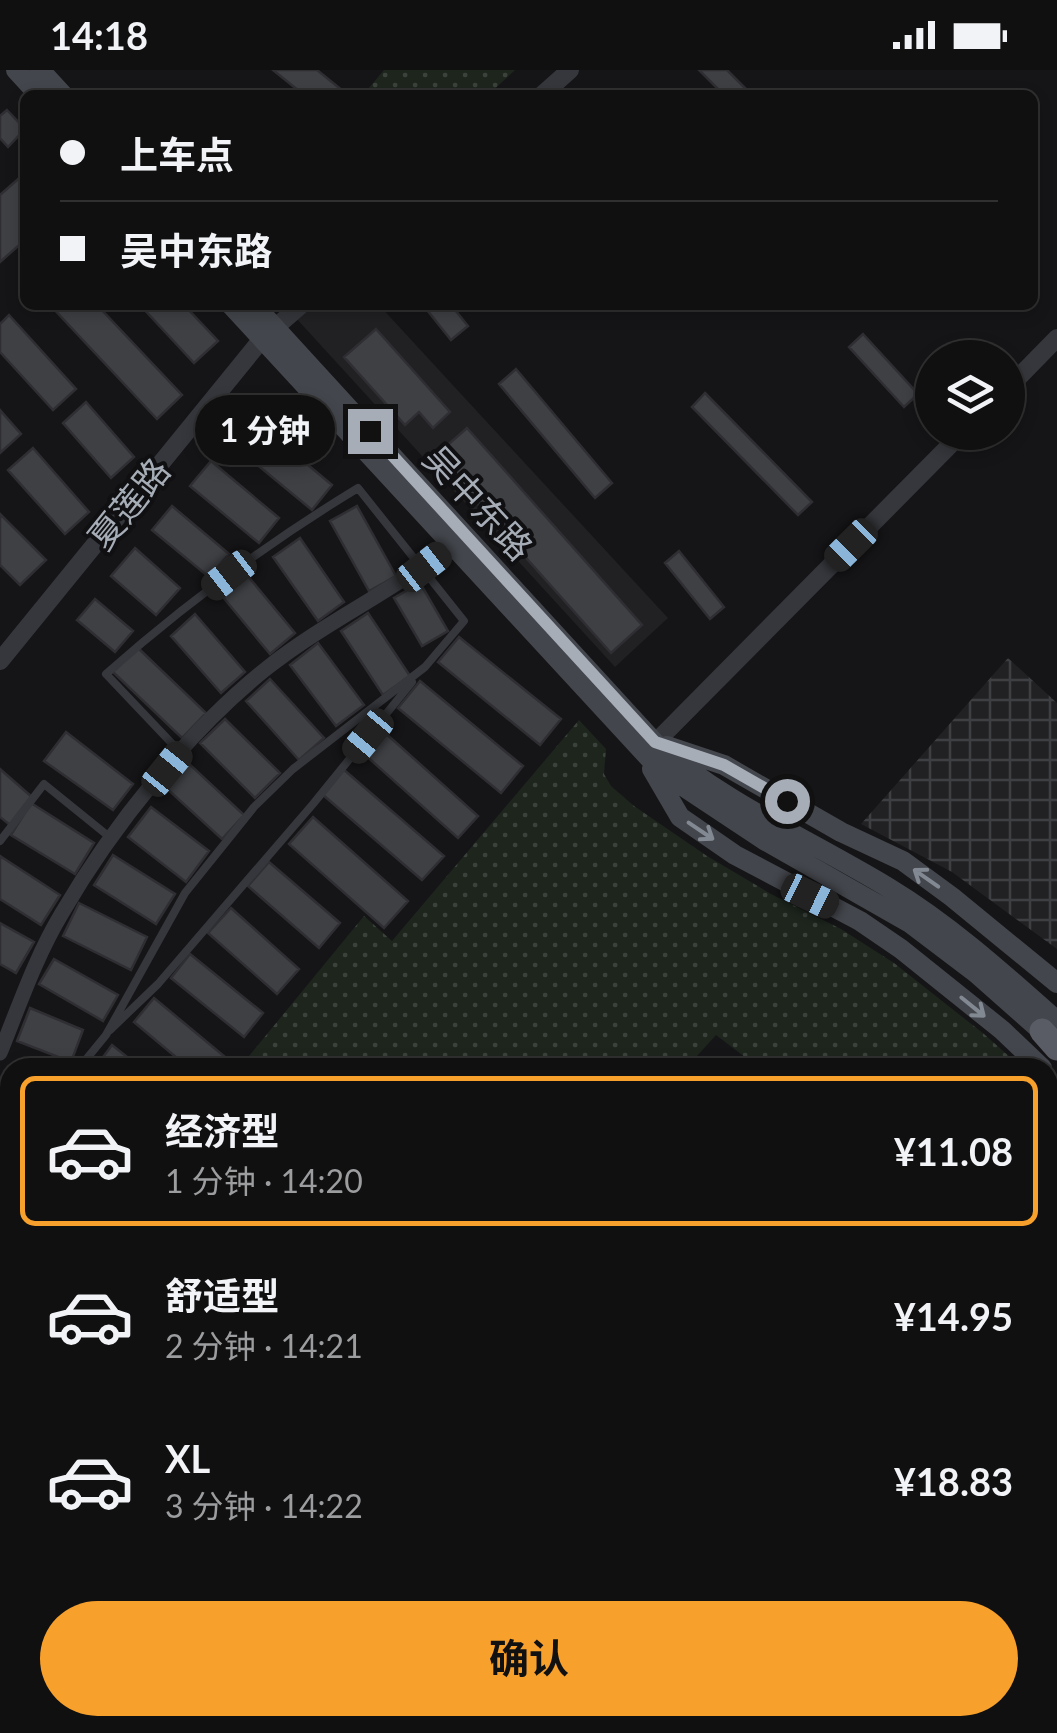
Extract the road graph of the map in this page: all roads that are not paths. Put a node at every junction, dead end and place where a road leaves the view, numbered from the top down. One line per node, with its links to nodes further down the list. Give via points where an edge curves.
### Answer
1 (16, 70): 4 (main road)
2 (40, 70): 5 (main road)
3 (570, 70): 6 (street)
4 (34, 90)
5 (58, 90)
6 (548, 90)
7 (238, 310): 10 (main road, 吴中东路)
8 (256, 310): 10 (main road, 吴中东路)
9 (295, 310): 10 (street, 夏莲路)
10 (268, 333): 14 (main road, 吴中东路); 16 (street, 夏莲路); 18 (main road, 吴中东路)
11 (1057, 338): 12 (street)
12 (1025, 371)
13 (945, 450): 18 (street)
14 (451, 546): 15 (street); 18 (main road, 吴中东路)
15 (424, 567): 17 (lane, via 464,621); 19 (street, via 266,669); 19 (lane, via 358,488 154,631 106,674)
16 (0, 661)
17 (424, 668): 23 (lane, via 158,984); 23 (lane, via 254,807 185,894)
18 (649, 749): 22 (main road, one-way to 18, via 903,862 724,765); 24 (main road, via 885,896); 27 (main road, one-way to 27, via 680,817 901,949)
19 (180, 752): 21 (street)
20 (0, 840): 21 (lane, via 44,784)
21 (112, 840): 25 (street, via 61,914)
22 (1057, 983)
23 (106, 1035): 26 (lane)
24 (1053, 1036)
25 (0, 1053)
26 (87, 1058)
27 (1031, 1058)

